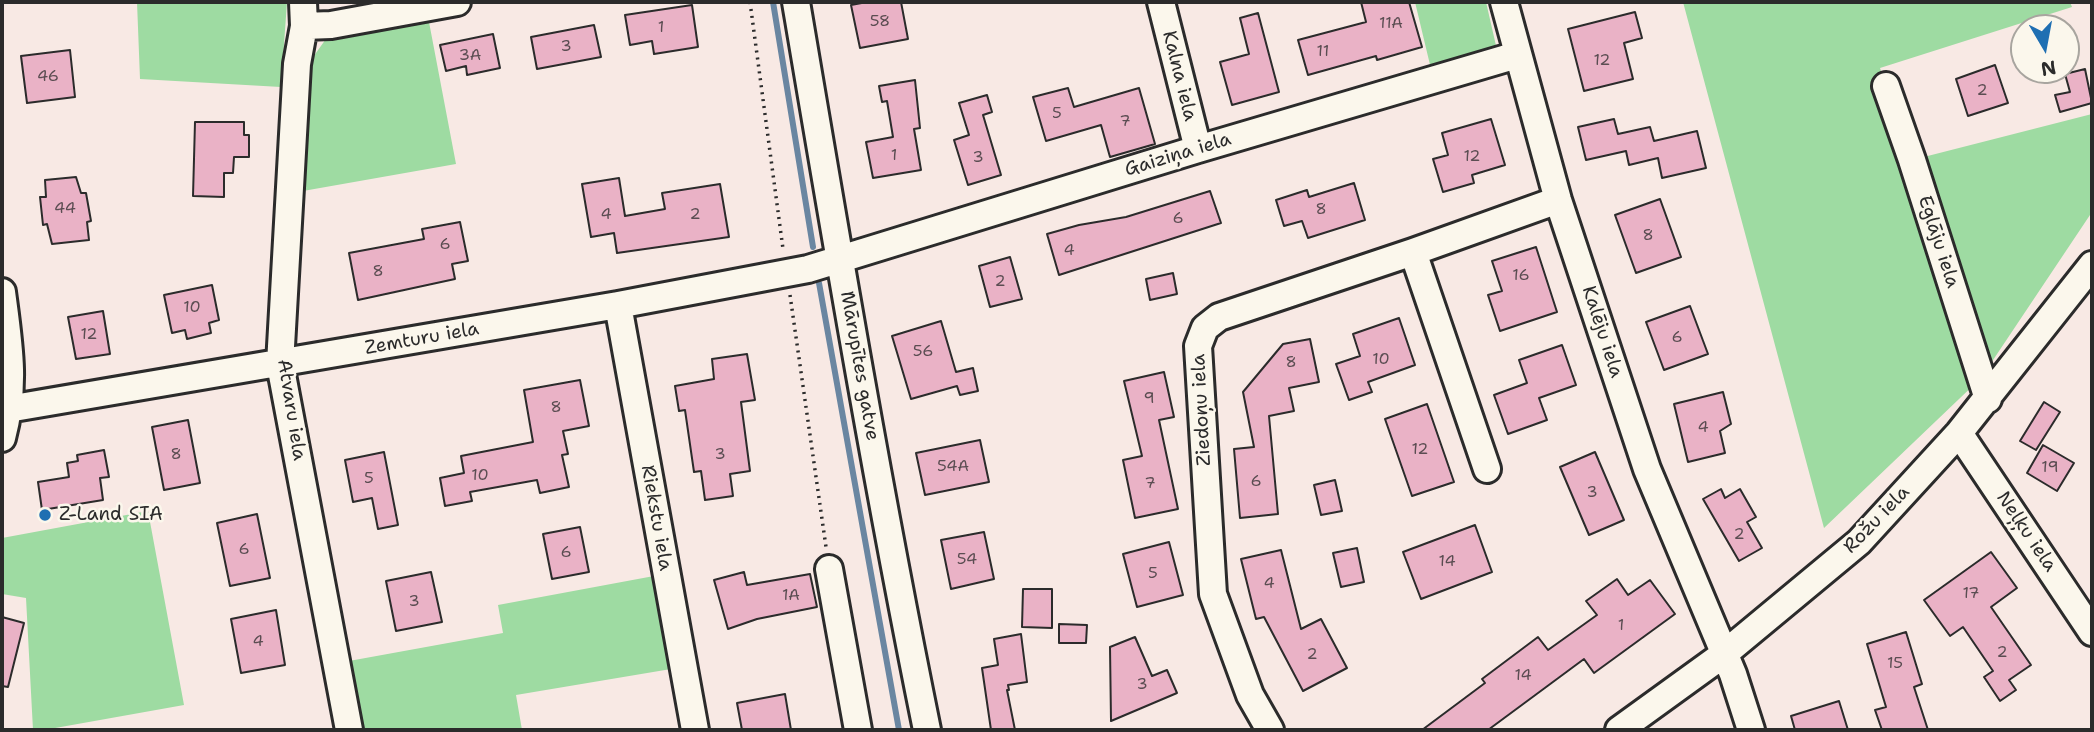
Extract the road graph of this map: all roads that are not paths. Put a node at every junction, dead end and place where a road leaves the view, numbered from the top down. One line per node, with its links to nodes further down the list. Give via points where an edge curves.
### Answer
1 (457, 2): 5 (street, via 331,25)
2 (796, 2): 11 (street, Mārupītes gatve)
3 (1161, 2): 8 (street, Kalna iela)
4 (1504, 2): 6 (street, Kalēju iela)
5 (303, 14): 15 (street, Atvaru iela)
6 (1517, 55): 8 (street, Gaiziņa iela); 9 (street, Kalēju iela)
7 (1886, 86): 16 (street, Eglāju iela)
8 (1198, 149): 11 (street, Gaiziņa iela)
9 (1558, 200): 10 (street, Ziedoņu iela); 23 (street, Kalēju iela, via 1647,469)
10 (1413, 252): 20 (street); 28 (street, Ziedoņu iela, via 1219,317 1205,328 1198,346 1213,594 1250,695)
11 (840, 258): 14 (street, Zemturu iela, via 787,273); 27 (street, Mārupītes gatve)
12 (2088, 281): 16 (street, Rožu iela)
13 (2, 292): 17 (street, via 11,366)
14 (618, 305): 15 (street, Zemturu iela); 25 (street, Riekstu iela)
15 (280, 364): 17 (street, Zemturu iela); 24 (street, Atvaru iela)
16 (1988, 399): 18 (street, Rožu iela)
17 (6, 410): 19 (street)
18 (1959, 433): 22 (street, Neļķu iela); 23 (street, Rožu iela, via 1859,542)
19 (2, 438)
20 (1487, 469)
21 (829, 569): 26 (street)
22 (2092, 632)
23 (1724, 654): 29 (street, Rožu iela); 30 (street, Kalēju iela)
24 (349, 730)
25 (695, 730)
26 (858, 730)
27 (927, 730)
28 (1269, 730)
29 (1619, 730)
30 (1751, 730)

